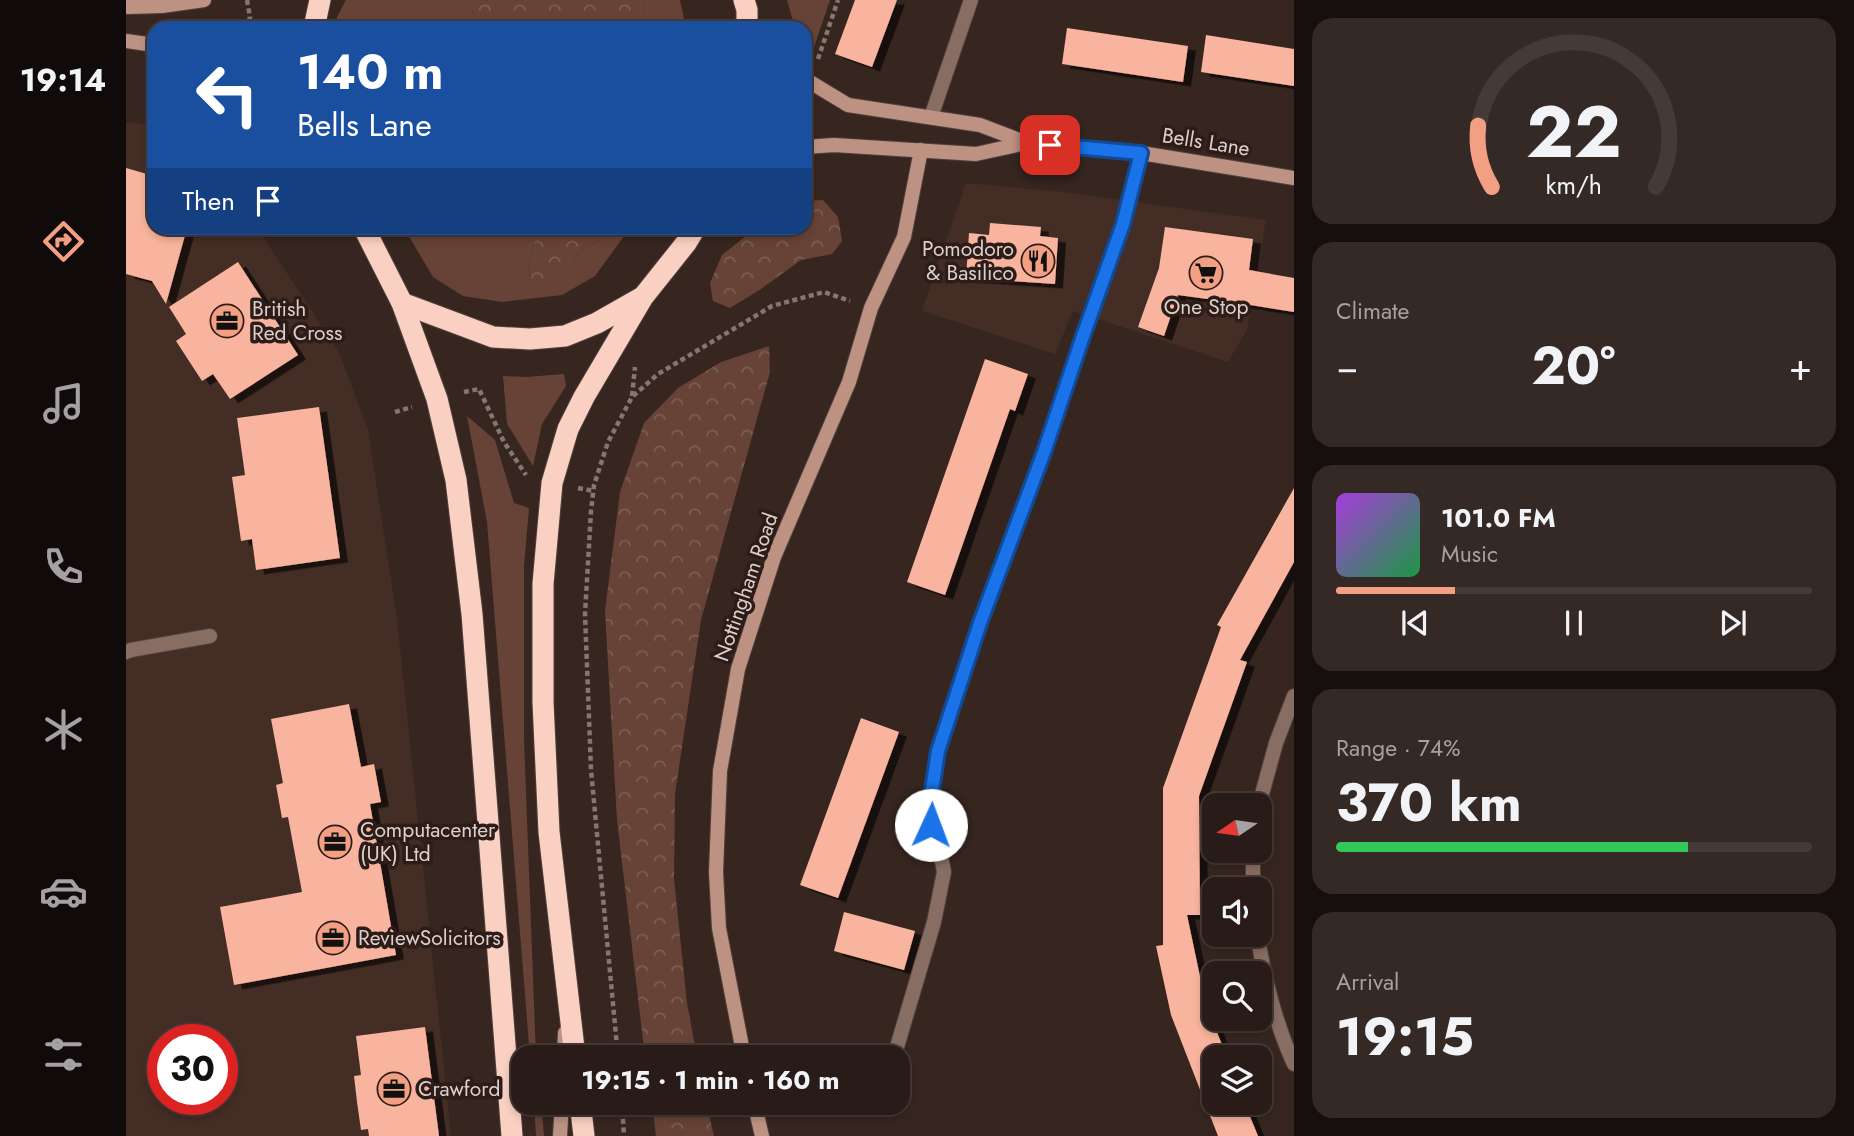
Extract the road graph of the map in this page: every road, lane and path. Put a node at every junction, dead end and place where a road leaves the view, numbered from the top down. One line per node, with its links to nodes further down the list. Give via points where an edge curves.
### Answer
1 (204, 0): 6 (street)
2 (247, 0): 7 (path)
3 (320, 0): 8 (highway)
4 (838, 0): 11 (path)
5 (971, 0): 13 (street)
6 (126, 7)
7 (249, 21)
8 (316, 21)
9 (126, 41): 10 (street)
10 (147, 43)
11 (812, 68)
12 (812, 84): 13 (street, Bells Lane, via 848,105)
13 (932, 117): 14 (street, Bells Lane, via 980,125)
14 (1027, 143): 16 (street, Bells Lane, via 976,155); 17 (street, Bells Lane)
15 (812, 147): 16 (street, Bells Lane)
16 (920, 150): 23 (street, Nottingham Road, via 904,237)
17 (1141, 153): 18 (street, Bells Lane); 37 (street, via 1123,224 938,751 931,825 944,872)
18 (1294, 178)
19 (368, 235): 22 (highway)
20 (691, 235): 21 (highway)
21 (643, 297): 22 (highway, via 565,336 530,339 493,337); 26 (highway, via 568,429)
22 (402, 303): 24 (highway)
23 (871, 308): 35 (path, via 824,292 772,306 658,374 632,397 608,442 594,485 585,614 591,770); 36 (street, Nottingham Road, via 849,382 771,568 738,669 720,771 719,928)
24 (438, 399): 25 (path); 26 (path, via 479,389 527,478); 43 (highway, via 456,480 470,601)
25 (395, 412)
26 (552, 482): 32 (highway, via 543,583 543,702 550,832)
27 (210, 636): 28 (street)
28 (126, 652)
29 (1294, 696): 30 (street)
30 (1262, 793)
31 (1259, 947): 38 (street, via 1279,1027)
32 (567, 983): 33 (street); 34 (highway)
33 (564, 1045)
34 (574, 1045)
35 (617, 1045)
36 (742, 1045)
37 (897, 1045)
38 (1294, 1063)
39 (561, 1115): 44 (street)
40 (582, 1115): 45 (highway)
41 (623, 1115): 46 (path)
42 (757, 1115): 47 (street)
43 (512, 1136)
44 (560, 1136)
45 (584, 1136)
46 (624, 1136)
47 (762, 1136)

